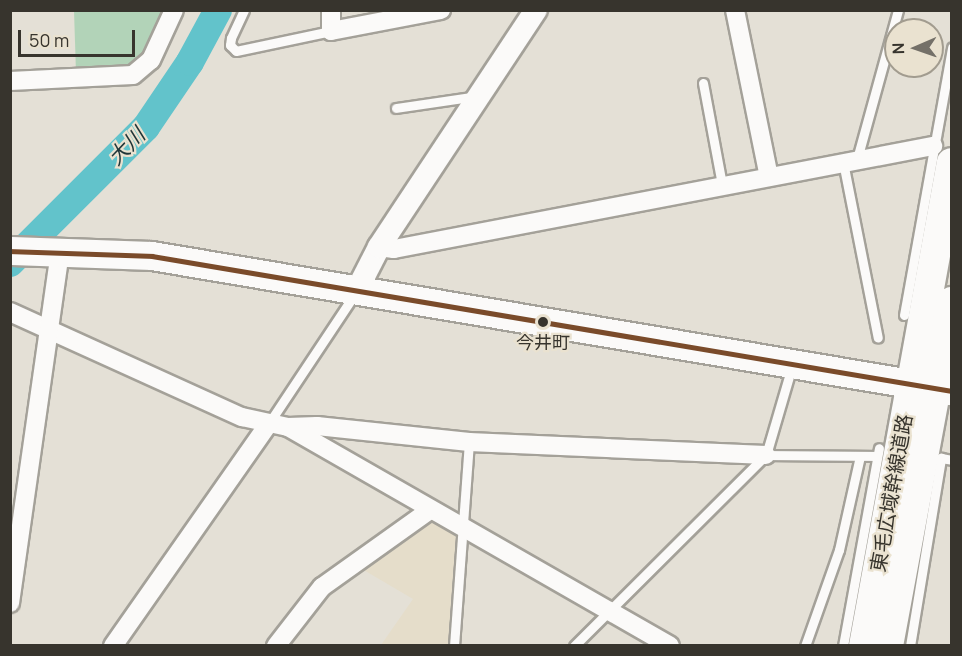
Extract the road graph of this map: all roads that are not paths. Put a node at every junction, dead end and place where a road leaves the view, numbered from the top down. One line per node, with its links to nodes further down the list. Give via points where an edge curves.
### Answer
1 (174, 10): 10 (street, via 151,60 133,75)
2 (244, 10): 8 (lane, via 231,38 230,45 236,51)
3 (331, 10): 8 (street)
4 (441, 10): 8 (street)
5 (536, 10): 13 (street)
6 (735, 10): 18 (street)
7 (898, 10): 17 (lane)
8 (331, 31)
9 (951, 47): 14 (lane)
10 (10, 81)
11 (703, 83): 19 (lane)
12 (951, 90): 14 (lane)
13 (479, 96): 15 (lane); 21 (street)
14 (943, 101): 16 (lane)
15 (396, 108)
16 (942, 155): 17 (street); 20 (lane); 24 (highway, 東毛広域幹線道路)
17 (850, 161): 18 (street); 30 (lane)
18 (769, 177): 19 (street)
19 (722, 185): 21 (street, via 394,249)
20 (920, 210): 24 (lane); 28 (lane)
21 (379, 247): 25 (street)
22 (50, 250): 23 (main road); 25 (main road, via 152,256); 29 (street)
23 (10, 251)
24 (932, 273): 32 (highway, 東毛広域幹線道路)
25 (357, 290): 31 (main road); 33 (lane)
26 (951, 302): 32 (highway, 東毛広域幹線道路)
27 (10, 312): 29 (street)
28 (904, 315)
29 (47, 330): 33 (street, via 242,417); 45 (street)
30 (878, 338)
31 (792, 364): 32 (main road); 36 (lane)
32 (933, 388): 42 (highway, 東毛広域幹線道路); 43 (highway, 東毛広域幹線道路)
33 (269, 423): 34 (street); 49 (street)
34 (288, 427): 35 (street, via 317,426); 39 (street)
35 (470, 441): 36 (street); 41 (lane)
36 (766, 455): 37 (lane); 46 (lane)
37 (860, 456): 40 (lane, via 878,452); 54 (lane, via 839,550)
38 (951, 460): 42 (lane, via 941,458)
39 (430, 510): 41 (street); 50 (street, via 322,587)
40 (867, 511): 43 (lane); 47 (lane)
41 (463, 529): 46 (street); 51 (lane)
42 (919, 534): 48 (highway, 東毛広域幹線道路); 57 (lane)
43 (881, 545): 44 (highway, 東毛広域幹線道路)
44 (874, 587): 47 (lane); 56 (highway, 東毛広域幹線道路)
45 (10, 603)
46 (608, 611): 52 (lane); 53 (street)
47 (847, 620): 55 (lane)
48 (893, 637)
49 (112, 645)
50 (276, 645)
51 (454, 645)
52 (574, 645)
53 (670, 645)
54 (806, 645)
55 (843, 645)
56 (864, 645)
57 (910, 645)

